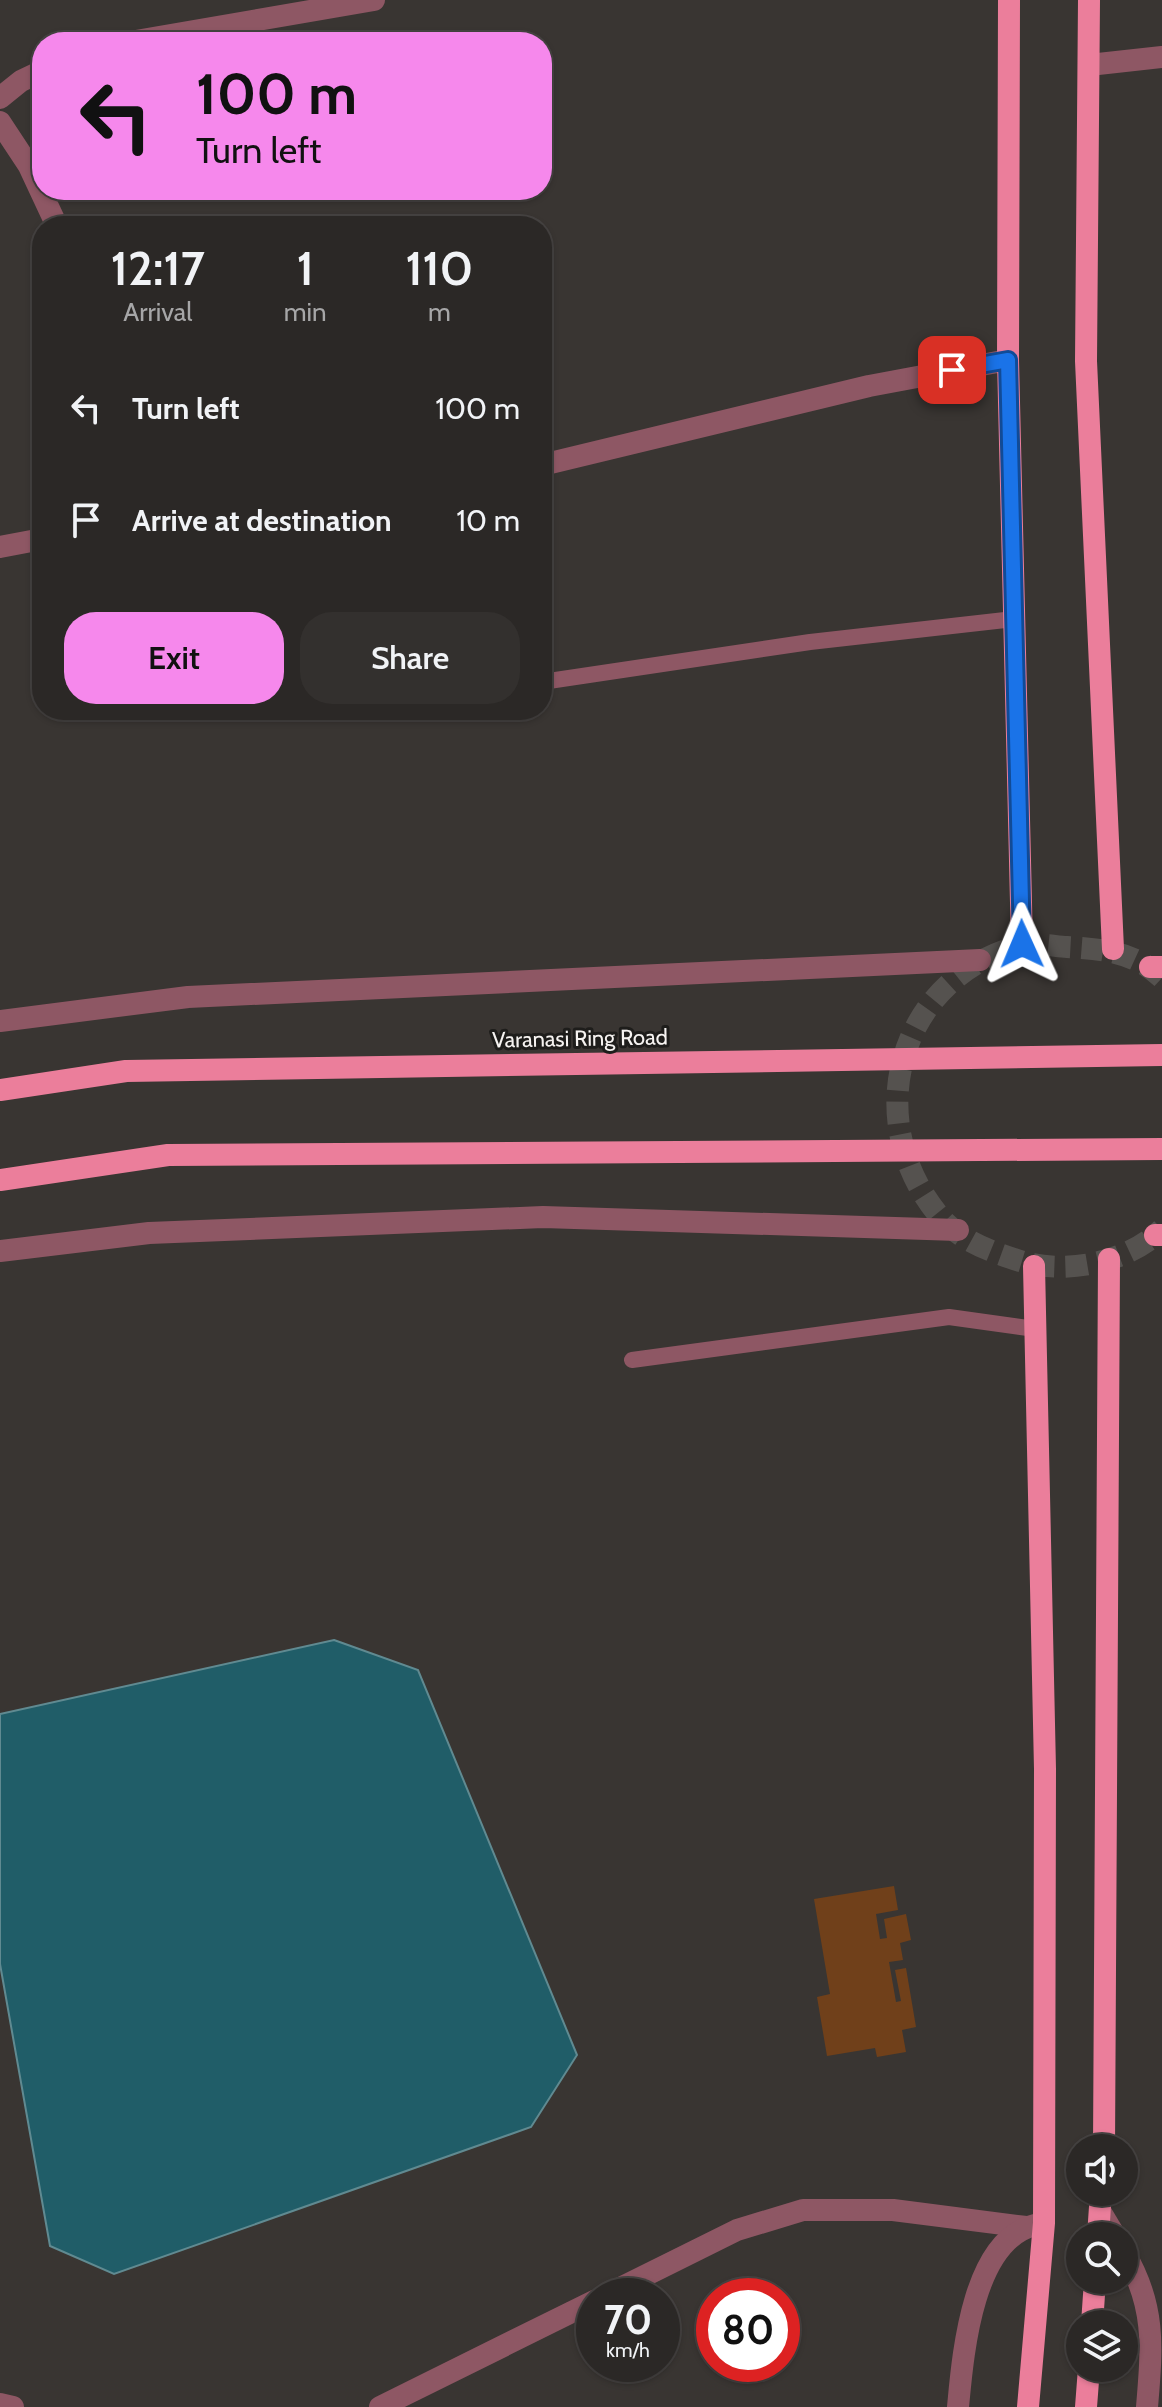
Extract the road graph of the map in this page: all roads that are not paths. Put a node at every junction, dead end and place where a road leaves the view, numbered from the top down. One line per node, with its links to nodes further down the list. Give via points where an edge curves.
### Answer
1 (374, 0): 4 (street)
2 (1009, 0): 11 (highway)
3 (1089, 0): 6 (highway)
4 (188, 32)
5 (1162, 57): 6 (street)
6 (1089, 65): 18 (highway, via 1086,361)
7 (32, 76): 8 (street)
8 (0, 98)
9 (0, 122): 10 (street)
10 (32, 172)
11 (1008, 360): 12 (street, via 869,386); 15 (highway)
12 (552, 463)
13 (32, 541): 14 (street)
14 (0, 547)
15 (1014, 619): 16 (lane, via 810,642); 17 (highway)
16 (552, 681)
17 (1022, 944)
18 (1113, 949)
19 (980, 960): 20 (street, via 188,997)
20 (0, 1021)
21 (1162, 1055): 22 (highway, Varanasi Ring Road, via 126,1071)
22 (0, 1090)
23 (1162, 1149): 24 (highway, via 168,1155)
24 (0, 1180)
25 (958, 1230): 26 (street, via 543,1217 149,1233)
26 (0, 1251)
27 (1109, 1259): 31 (highway)
28 (1034, 1266): 29 (highway)
29 (1035, 1329): 30 (lane, via 949,1317); 32 (highway, via 1045,1769)
30 (632, 1360)
31 (1104, 2134)
32 (1035, 2225): 33 (street, via 893,2210 803,2210 737,2230); 40 (street, via 995,2253 976,2291); 41 (highway)
33 (640, 2278)
34 (1138, 2281): 43 (street, via 1152,2339)
35 (576, 2310): 39 (street)
36 (1088, 2382): 42 (highway)
37 (0, 2404): 38 (street)
38 (13, 2407)
39 (380, 2407)
40 (958, 2407)
41 (1028, 2407)
42 (1086, 2407)
43 (1147, 2407)

